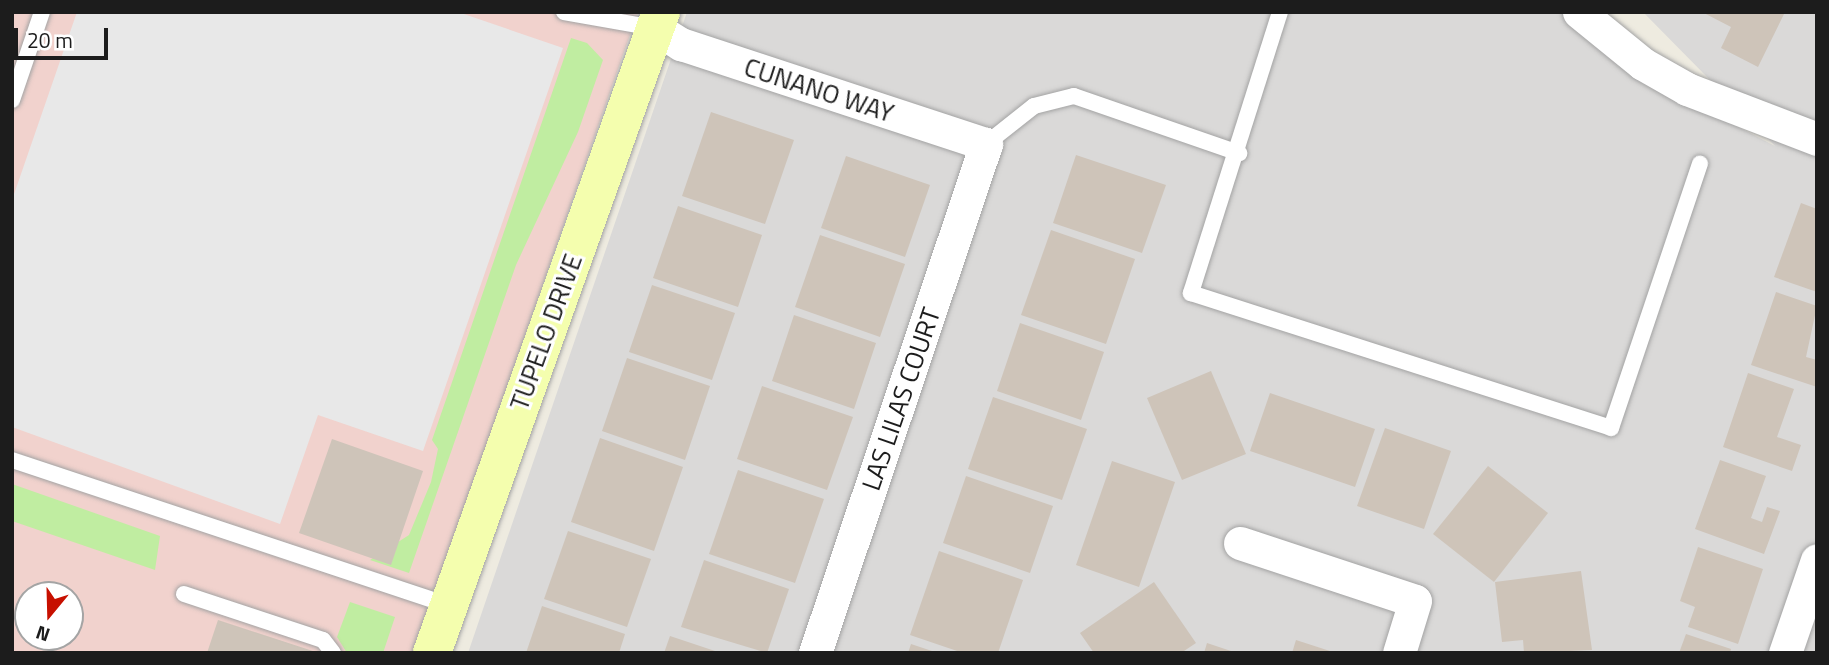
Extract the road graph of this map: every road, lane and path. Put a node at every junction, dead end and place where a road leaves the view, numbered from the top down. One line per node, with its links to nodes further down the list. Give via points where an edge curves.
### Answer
1 (42, 12): 6 (lane)
2 (564, 12): 5 (lane)
3 (1280, 12): 9 (lane)
4 (1579, 12): 7 (street, via 1643,64 1687,89)
5 (658, 20): 8 (street, CUNANO WAY, via 681,44); 15 (street, TUPELO DRIVE)
6 (12, 100)
7 (1817, 139)
8 (986, 144): 9 (lane, via 1034,106 1074,96); 18 (street, LAS LILAS COURT)
9 (1239, 153): 10 (lane, via 1191,293 1611,428)
10 (1700, 164)
11 (12, 460): 15 (lane)
12 (1240, 542): 19 (street, via 1415,601)
13 (1817, 559): 20 (street)
14 (184, 594): 16 (lane, via 323,640)
15 (448, 605): 17 (street, TUPELO DRIVE)
16 (334, 653)
17 (432, 653)
18 (815, 653)
19 (1399, 653)
20 (1785, 653)

